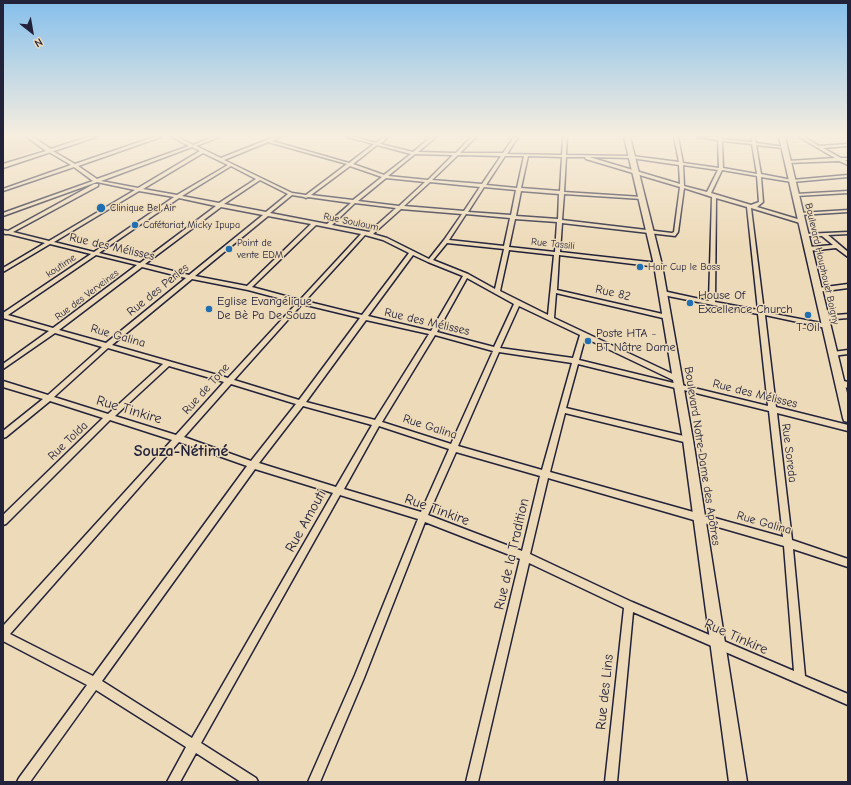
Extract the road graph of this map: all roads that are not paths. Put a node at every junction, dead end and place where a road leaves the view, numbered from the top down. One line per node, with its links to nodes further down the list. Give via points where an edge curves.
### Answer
1 (636, 173): 41 (street, Boulevard Notre-Dame des Apôtres)
2 (52, 174): 31 (street)
3 (86, 174): 25 (street, Rue Souloum)
4 (116, 174): 25 (street)
5 (165, 174): 32 (street)
6 (216, 174): 40 (street, koutime)
7 (248, 174): 23 (street)
8 (337, 174): 39 (street)
9 (376, 174): 22 (street)
10 (389, 174): 22 (street)
11 (437, 174): 24 (street, Rue de Tone)
12 (492, 174): 28 (street)
13 (522, 174): 30 (street)
14 (564, 174): 34 (street)
15 (638, 174): 29 (street)
16 (681, 174): 29 (street)
17 (719, 174): 36 (street)
18 (746, 174): 20 (street)
19 (790, 174): 26 (street, Boulevard Houphouet Boigny)
20 (759, 176): 26 (street); 45 (street, via 761,202)
21 (848, 176): 26 (street)
22 (385, 177): 24 (street); 42 (street)
23 (259, 179): 35 (street); 43 (street, Rue des Verveines)
24 (430, 180): 28 (street); 44 (street, Rue de Tone)
25 (96, 181): 27 (street, Rue Souloum); 50 (street)
26 (792, 181): 38 (street, Boulevard Houphouet Boigny)
27 (102, 182): 32 (street, Rue Souloum); 58 (street)
28 (484, 186): 30 (street); 47 (street)
29 (682, 186): 36 (street); 56 (street, via 674,235)
30 (519, 189): 34 (street); 51 (street)
31 (3, 190)
32 (138, 190): 40 (street, Rue Souloum); 63 (street)
33 (848, 192): 38 (street)
34 (562, 193): 41 (street); 52 (street)
35 (292, 194): 39 (street); 48 (street, Rue des Perles)
36 (708, 194): 37 (street)
37 (714, 196): 45 (street); 84 (street)
38 (796, 196): 49 (street, Boulevard Houphouet Boigny)
39 (306, 197): 42 (street)
40 (178, 198): 43 (street, Rue Souloum); 68 (street, koutime)
41 (642, 198): 56 (street, Boulevard Notre-Dame des Apôtres)
42 (355, 201): 44 (street); 55 (street)
43 (220, 205): 48 (street, Rue Souloum); 73 (street, Rue des Verveines)
44 (399, 207): 47 (street); 59 (street, Rue de Tone)
45 (749, 207): 53 (street); 86 (street, Rue Soreda)
46 (848, 211): 49 (street)
47 (465, 212): 51 (street); 62 (street)
48 (267, 214): 54 (street, Rue Souloum); 76 (street, Rue des Perles)
49 (800, 214): 53 (street, Boulevard Houphouet Boigny)
50 (3, 215)
51 (513, 217): 52 (street); 65 (street)
52 (560, 221): 56 (street); 69 (street)
53 (802, 222): 61 (street, Boulevard Houphouet Boigny)
54 (314, 224): 55 (street, Rue Souloum); 78 (street)
55 (328, 226): 59 (street, Rue Souloum)
56 (650, 232): 72 (street, Boulevard Notre-Dame des Apôtres)
57 (848, 232): 60 (street)
58 (5, 233): 63 (street, Rue des Mélisses)
59 (367, 234): 67 (street, Rue Souloum); 83 (street, Rue de Tone)
60 (823, 234): 61 (street); 64 (street)
61 (806, 235): 66 (street, Boulevard Houphouet Boigny)
62 (446, 241): 65 (street, Rue Tassili); 71 (street)
63 (48, 243): 68 (street, Rue des Mélisses); 74 (street)
64 (836, 246): 66 (street); 70 (street)
65 (506, 248): 69 (street, Rue Tassili); 81 (street)
66 (808, 249): 79 (street, Boulevard Houphouet Boigny)
67 (412, 252): 71 (street, Rue Souloum); 90 (street)
68 (94, 254): 73 (street, Rue des Mélisses); 87 (street, koutime)
69 (557, 254): 72 (street, Rue Tassili); 80 (street)
70 (848, 255)
71 (430, 261): 75 (street, Rue Souloum)
72 (658, 264): 82 (street, Boulevard Notre-Dame des Apôtres)
73 (140, 265): 76 (street, Rue des Mélisses); 93 (street, Rue des Verveines)
74 (3, 270)
75 (466, 275): 81 (street, Rue Souloum); 94 (street, Rue Amouti)
76 (191, 277): 78 (street, Rue des Mélisses); 96 (street, Rue des Perles)
77 (848, 286): 79 (street)
78 (248, 288): 83 (street, Rue des Mélisses)
79 (818, 290): 92 (street, Boulevard Houphouet Boigny)
80 (554, 291): 89 (street, Rue 82); 91 (street)
81 (497, 292): 85 (street, Rue Souloum)
82 (663, 293): 84 (street); 89 (street, Boulevard Notre-Dame des Apôtres)
83 (302, 301): 90 (street, Rue des Mélisses); 103 (street, Rue de Tone)
84 (712, 302): 86 (street)
85 (517, 303): 91 (street, Rue Souloum); 97 (street)
86 (762, 312): 92 (street); 111 (street, Rue Soreda)
87 (3, 316): 93 (street, Rue Galina)
88 (848, 316): 92 (street)
89 (667, 317): 104 (street, Boulevard Notre-Dame des Apôtres)
90 (363, 318): 94 (street, Rue des Mélisses); 109 (street)
91 (551, 319): 95 (street, Rue Souloum)
92 (825, 322): 99 (street, Boulevard Houphouet Boigny)
93 (54, 331): 96 (street, Rue Galina); 102 (street, Rue des Verveines)
94 (433, 333): 97 (street, Rue des Mélisses); 114 (street, Rue Amouti)
95 (583, 334): 100 (street, Rue de la Tradition); 104 (street, Rue Souloum)
96 (107, 346): 101 (street, Rue Galina); 108 (street, Rue des Perles)
97 (497, 350): 100 (street, Rue des Mélisses); 119 (street)
98 (848, 352): 99 (street)
99 (833, 354): 105 (street, Boulevard Houphouet Boigny)
100 (576, 361): 104 (street, Rue des Mélisses); 110 (street, Rue de la Tradition)
101 (168, 364): 103 (street, Rue Galina); 112 (street, Rue Tolda)
102 (3, 367)
103 (230, 381): 109 (street, Rue Galina); 117 (street, Rue de Tone)
104 (678, 383): 111 (street, Rue des Mélisses); 118 (street, Boulevard Notre-Dame des Apôtres)
105 (840, 383): 107 (street); 113 (street, Boulevard Houphouet Boigny)
106 (3, 384): 108 (street, Rue Tinkire)
107 (848, 385)
108 (48, 399): 112 (street, Rue Tinkire); 116 (street, Rue des Perles)
109 (301, 403): 114 (street, Rue Galina); 120 (street)
110 (563, 410): 118 (street); 121 (street, Rue de la Tradition)
111 (772, 410): 115 (street, Rue des Mélisses); 126 (street, Rue Soreda)
112 (110, 417): 117 (street, Rue Tinkire); 125 (street, Rue Tolda)
113 (848, 418)
114 (377, 423): 119 (street, Rue Galina); 122 (street, Rue Amouti)
115 (848, 428)
116 (3, 435)
117 (178, 438): 120 (street, Rue Tinkire); 130 (street, Rue de Tone)
118 (688, 440): 124 (street, Boulevard Notre-Dame des Apôtres)
119 (454, 448): 121 (street, Rue Galina); 123 (street)
120 (253, 466): 122 (street, Rue Tinkire); 133 (street)
121 (545, 474): 124 (street, Rue Galina); 127 (street, Rue de la Tradition)
122 (338, 492): 123 (street, Rue Tinkire); 135 (street, Rue Amouti)
123 (423, 517): 127 (street, Rue Tinkire); 139 (street, via 359,678)
124 (699, 517): 126 (street, Rue Galina); 131 (street, Boulevard Notre-Dame des Apôtres)
125 (3, 521)
126 (788, 543): 128 (street, Rue Galina); 132 (street, Rue Soreda)
127 (526, 558): 129 (street, Rue Tinkire); 140 (street, Rue de la Tradition)
128 (848, 563)
129 (629, 605): 131 (street, Rue Tinkire); 141 (street, Rue des Lins)
130 (3, 635): 133 (street)
131 (717, 642): 132 (street, Rue Tinkire); 142 (street, Boulevard Notre-Dame des Apôtres)
132 (800, 679): 134 (street, Rue Tinkire)
133 (95, 684): 135 (street); 136 (street)
134 (848, 700)
135 (194, 746): 137 (street, Rue Amouti); 138 (street)
136 (23, 782)
137 (174, 782)
138 (252, 782)
139 (314, 782)
140 (472, 782)
141 (611, 782)
142 (738, 782)

